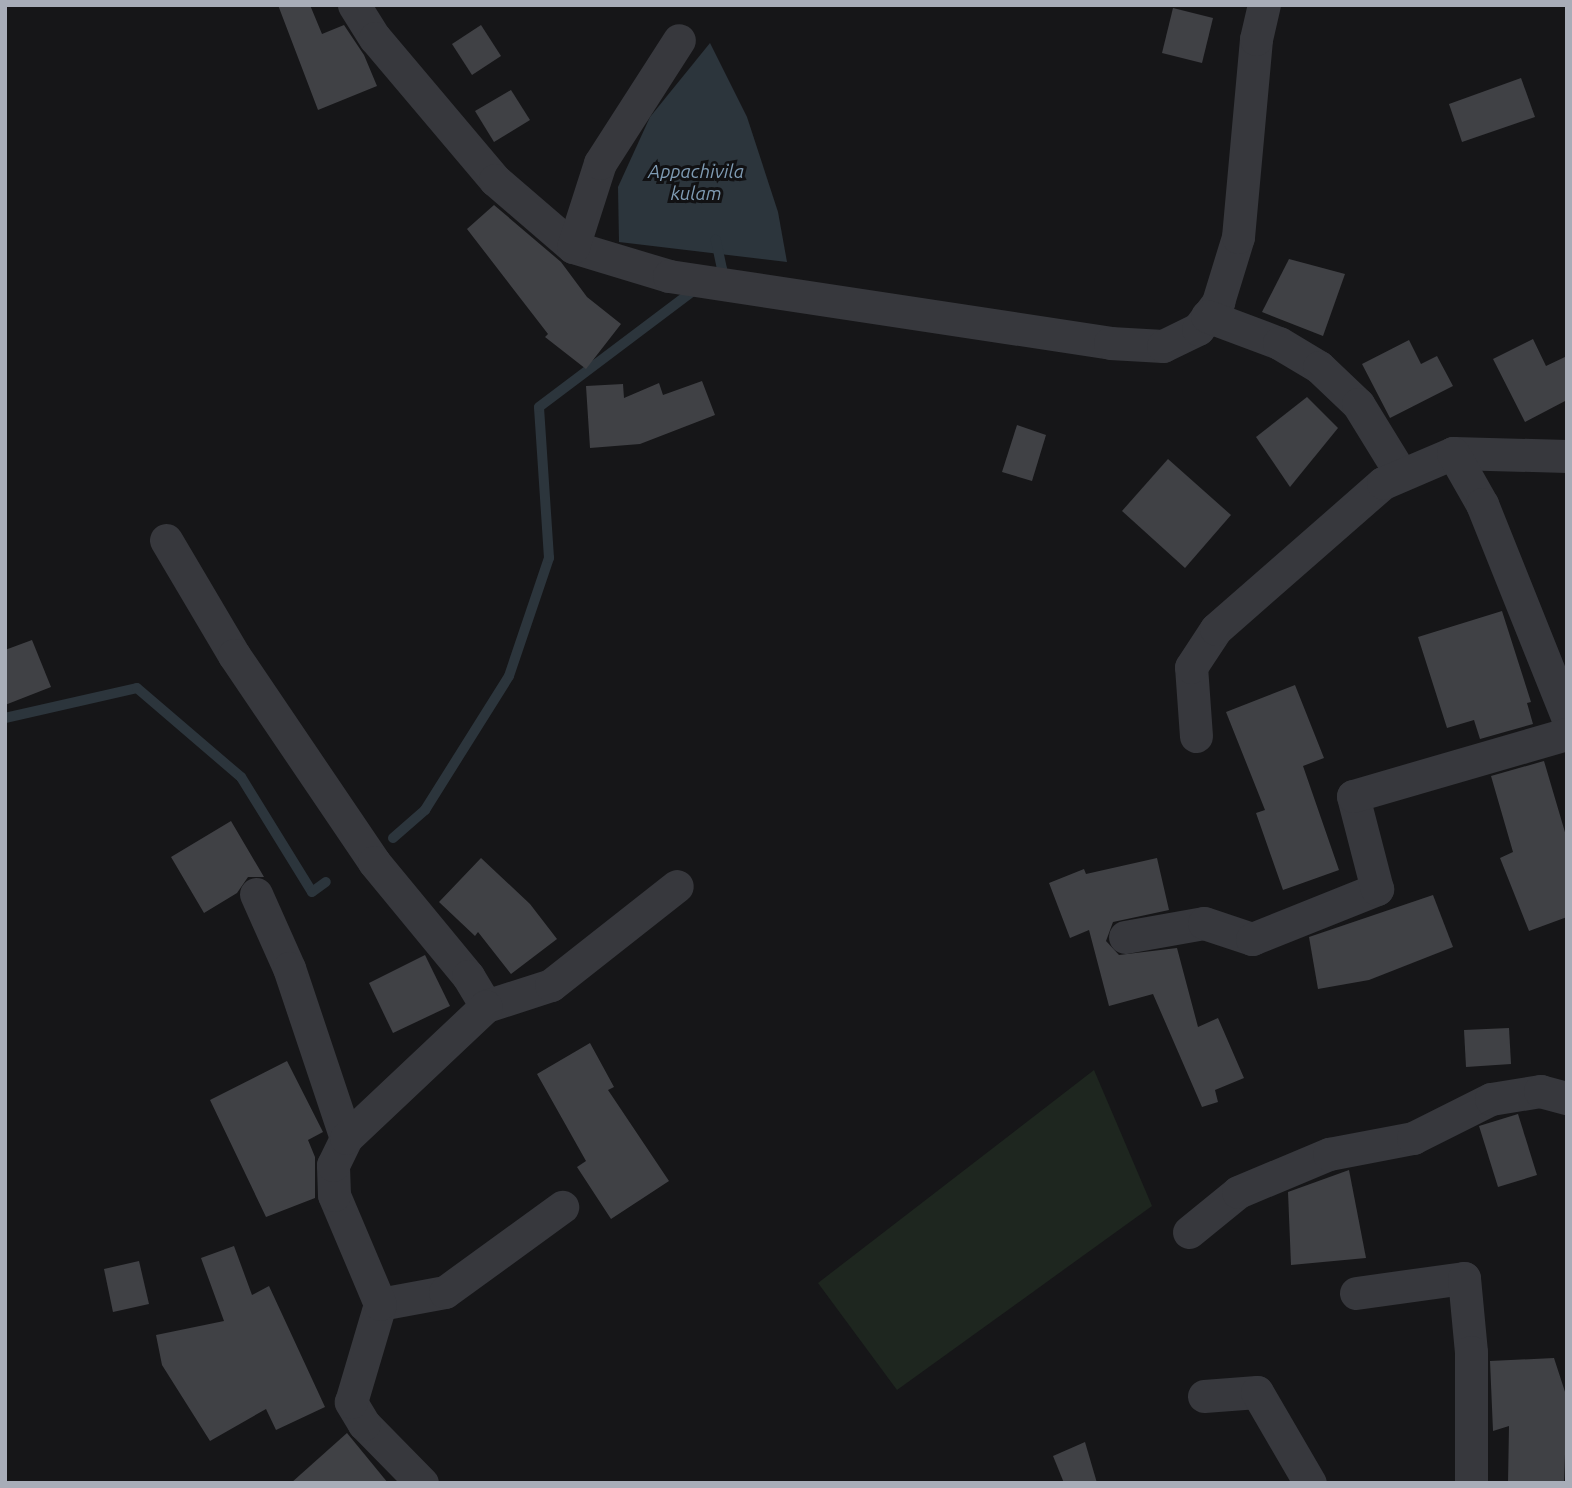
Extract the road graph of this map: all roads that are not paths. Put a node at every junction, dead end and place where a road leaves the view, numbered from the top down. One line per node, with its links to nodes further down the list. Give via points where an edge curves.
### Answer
1 (354, 5): 4 (street, via 375,38 495,180)
2 (1264, 5): 5 (street, via 1256,39 1238,237 1218,302)
3 (679, 40): 4 (street, via 600,163)
4 (573, 247): 5 (street, via 669,276 1110,343 1163,346 1198,329)
5 (1207, 316): 8 (street, via 1279,343 1319,367 1358,404)
6 (1453, 453): 7 (street); 8 (street); 10 (street, via 1482,504)
7 (1567, 456)
8 (1401, 474): 12 (street, via 1383,483 1216,629 1191,667)
9 (166, 540): 16 (street, via 234,655 374,862 468,976)
10 (1567, 717)
11 (1567, 734): 15 (street, via 1353,796 1377,889 1252,939 1204,923)
12 (1196, 736)
13 (677, 886): 16 (street, via 551,985)
14 (256, 894): 18 (street, via 289,968)
15 (1125, 937)
16 (486, 1006): 18 (street)
17 (1567, 1098): 20 (street, via 1540,1091 1491,1099 1413,1138 1329,1154 1238,1192)
18 (346, 1138): 22 (street, via 333,1165 334,1195)
19 (562, 1207): 22 (street, via 445,1292)
20 (1189, 1232)
21 (1356, 1293): 26 (street, via 1464,1278 1471,1352)
22 (380, 1304): 24 (street, via 351,1402 364,1424)
23 (1204, 1396): 25 (street, via 1257,1392)
24 (422, 1483)
25 (1310, 1483)
26 (1471, 1483)

